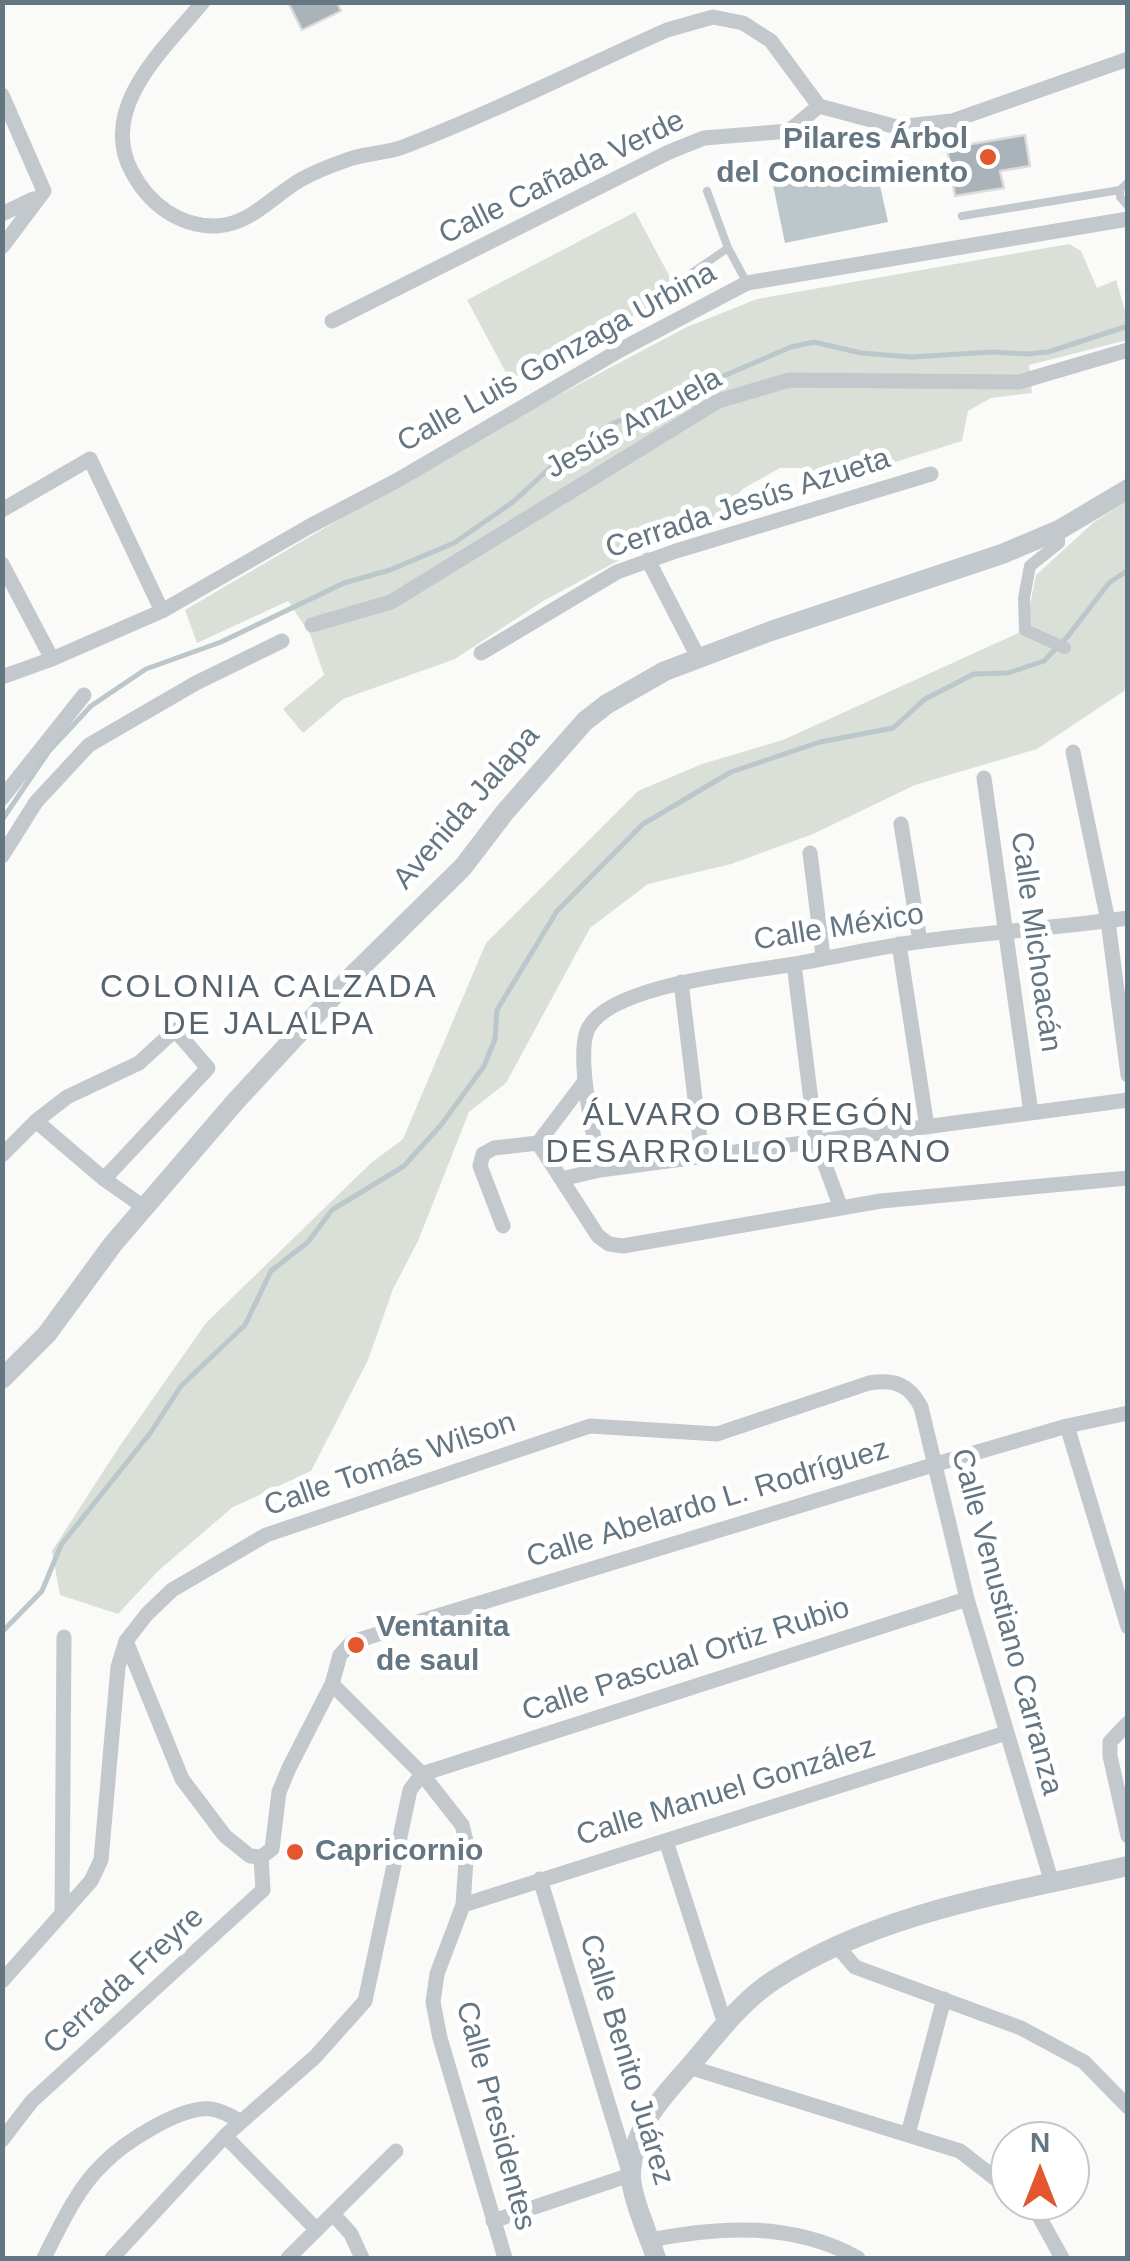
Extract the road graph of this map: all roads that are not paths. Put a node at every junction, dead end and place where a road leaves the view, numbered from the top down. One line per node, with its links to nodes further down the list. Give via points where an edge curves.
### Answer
1 (203, 2): 4 (street, via 130,96 124,115 123,143 142,190 188,222 238,224 300,180 348,158 399,149 666,30 712,18 743,24 771,41)
2 (1128, 59): 4 (street, via 952,121 897,127)
3 (4, 105): 7 (street)
4 (819, 106): 17 (street, Calle Cañada Verde, via 789,131 704,138 670,152)
5 (1128, 182): 6 (lane)
6 (1120, 190): 9 (lane); 11 (lane)
7 (44, 191): 10 (street); 13 (street)
8 (706, 191): 14 (lane)
9 (1128, 206)
10 (2, 214)
11 (962, 216)
12 (1128, 219): 15 (street, Calle Luis Gonzaga Urbina)
13 (2, 247)
14 (728, 248): 15 (lane); 16 (lane)
15 (748, 282): 25 (street, Calle Luis Gonzaga Urbina)
16 (674, 285)
17 (332, 320)
18 (1128, 350): 26 (street, Jesús Anzuela, via 1020,382 790,380 718,401 391,602)
19 (931, 474): 23 (street, Cerrada Jesús Azueta)
20 (1128, 489): 22 (street, Avenida Jalapa)
21 (2, 510): 25 (street, via 90,459)
22 (1059, 530): 28 (street, via 1059,543 1030,566 1024,598 1026,630); 30 (street, Avenida Jalapa)
23 (648, 560): 29 (street, Cerrada Jesús Azueta); 30 (street)
24 (2, 564): 31 (street)
25 (162, 611): 31 (street, Calle Luis Gonzaga Urbina)
26 (312, 624)
27 (282, 641): 39 (street, via 89,745 36,802)
28 (1065, 648)
29 (480, 653)
30 (698, 658): 62 (street, Avenida Jalapa, via 585,721 463,867 266,1066)
31 (52, 660): 32 (street, Calle Luis Gonzaga Urbina)
32 (2, 677)
33 (84, 695): 36 (street)
34 (1073, 752): 41 (street)
35 (984, 778): 42 (street, Calle Michoacán)
36 (2, 798)
37 (902, 824): 43 (street)
38 (810, 852): 45 (street)
39 (2, 856)
40 (1128, 918): 41 (street, Calle México)
41 (1108, 921): 42 (street, Calle México); 48 (street)
42 (1006, 932): 43 (street, Calle México); 51 (street, Calle Michoacán)
43 (920, 941): 44 (street, Calle México)
44 (900, 944): 45 (street, Calle México); 53 (street)
45 (823, 956): 46 (street, Calle México)
46 (794, 964): 47 (street, Calle México); 54 (street)
47 (681, 982): 49 (street, Calle México, via 601,1014 584,1044); 57 (street)
48 (1128, 1075)
49 (585, 1081): 55 (street); 58 (street)
50 (1128, 1100): 51 (street)
51 (1031, 1113): 53 (street)
52 (36, 1121): 56 (street); 60 (street); 60 (street, via 67,1097 139,1063 175,1030 208,1068)
53 (927, 1127): 54 (street)
54 (816, 1141): 57 (street); 63 (street)
55 (538, 1144): 61 (street); 64 (street, via 483,1154 480,1166)
56 (2, 1156)
57 (702, 1156): 58 (street)
58 (600, 1170): 61 (street)
59 (1128, 1178): 63 (street)
60 (104, 1179): 62 (street)
61 (561, 1179): 63 (street, via 598,1236 623,1246)
62 (145, 1208): 65 (street, Avenida Jalapa, via 47,1334)
63 (841, 1208)
64 (503, 1226)
65 (2, 1379)
66 (899, 1383): 69 (street, Calle Venustiano Carranza, via 921,1407); 75 (street, Calle Tomás Wilson, via 868,1383 716,1434 590,1426 572,1432 266,1535 172,1590)
67 (1128, 1413): 68 (street, Calle Abelardo L. Rodríguez)
68 (1068, 1426): 69 (street, Calle Abelardo L. Rodríguez); 71 (street)
69 (933, 1465): 72 (street, Calle Venustiano Carranza); 76 (street, Calle Abelardo L. Rodríguez, via 352,1642 340,1655)
70 (1128, 1570): 71 (street)
71 (1110, 1574): 73 (street)
72 (967, 1599): 78 (street, Calle Venustiano Carranza); 79 (street, Calle Pascual Ortiz Rubio)
73 (1128, 1627)
74 (64, 1637): 87 (street)
75 (126, 1641): 82 (street, via 182,1778 225,1836 250,1856); 87 (street, Calle Tomás Wilson, via 101,1860)
76 (332, 1684): 79 (street, Calle Presidentes); 82 (street, Calle Abelardo L. Rodríguez, via 289,1768 272,1848)
77 (1128, 1723): 80 (street, via 1110,1742)
78 (1006, 1732): 81 (street, Calle Manuel González); 85 (street, Calle Venustiano Carranza)
79 (422, 1774): 86 (street, Calle Presidentes, via 462,1824); 94 (street, via 410,1790 365,2001 316,2056)
80 (1128, 1836)
81 (666, 1841): 84 (street, Calle Manuel González); 91 (street)
82 (261, 1856): 97 (street, Cerrada Freyre, via 263,1890 32,2100)
83 (1128, 1866): 85 (street)
84 (540, 1879): 86 (street, Calle Manuel González); 100 (street, Calle Benito Juárez)
85 (1052, 1883): 88 (street, via 952,1905)
86 (464, 1905): 102 (street, Calle Presidentes, via 432,2002)
87 (62, 1913): 89 (street, Calle Tomás Wilson)
88 (837, 1946): 90 (street, via 855,1968); 91 (street, via 772,1982)
89 (2, 1980)
90 (944, 1999): 93 (street, via 1021,2028 1084,2062); 95 (street)
91 (725, 2024): 92 (street)
92 (689, 2067): 95 (street); 100 (street, via 657,2102 636,2140)
93 (1128, 2107)
94 (240, 2120): 96 (street); 106 (street, via 214,2109 189,2110 102,2164)
95 (908, 2134): 99 (street, via 960,2151)
96 (225, 2136): 104 (street); 107 (street)
97 (2, 2140)
98 (396, 2151): 101 (street)
99 (990, 2174)
100 (630, 2175): 102 (street); 105 (street, Calle Benito Juárez)
101 (333, 2214): 104 (street); 109 (street)
102 (493, 2221): 110 (street, Calle Presidentes)
103 (1042, 2221): 112 (street)
104 (317, 2230): 108 (street)
105 (653, 2250): 111 (street, via 700,2230 737,2228 818,2241)
106 (44, 2258)
107 (112, 2258)
108 (288, 2258)
109 (362, 2258)
110 (505, 2258)
111 (858, 2258)
112 (1062, 2258)

